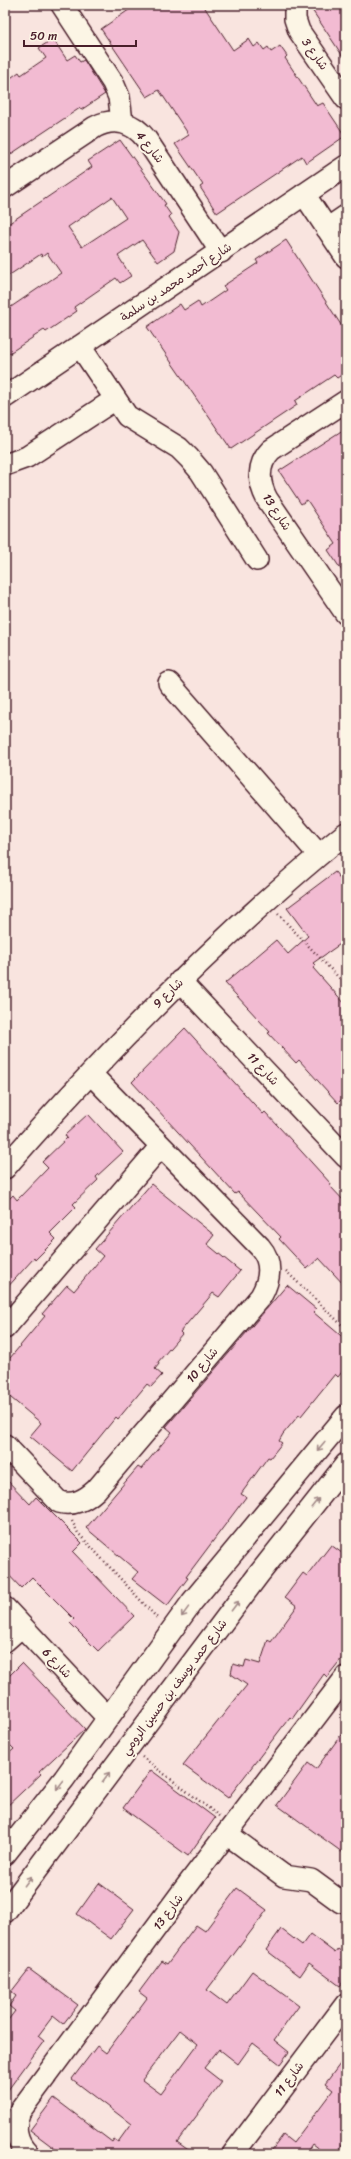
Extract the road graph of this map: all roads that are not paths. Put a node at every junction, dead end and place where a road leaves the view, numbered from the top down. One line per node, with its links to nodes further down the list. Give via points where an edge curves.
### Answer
1 (62, 5): 4 (street, via 113,83 119,97)
2 (295, 5): 3 (street, شارع 3, via 295,19 299,31)
3 (346, 99)
4 (122, 122): 6 (street, via 106,122 94,127); 10 (street, شارع 4, via 136,128 146,139)
5 (346, 166): 7 (street, شارع أحمد محمد بن سلمة)
6 (5, 188)
7 (304, 194): 9 (street); 10 (street, شارع أحمد محمد بن سلمة)
8 (346, 216): 9 (street)
9 (327, 228): 11 (street)
10 (221, 252): 12 (street, شارع أحمد محمد بن سلمة)
11 (346, 257)
12 (80, 346): 13 (street, شارع أحمد محمد بن سلمة); 14 (street)
13 (5, 396)
14 (114, 400): 16 (street, via 27,457); 17 (street, via 127,416 179,448 189,458 201,472)
15 (346, 401): 18 (street, شارع 13, via 271,450 262,462 260,473 267,499)
16 (5, 465)
17 (256, 560)
18 (344, 606)
19 (169, 683): 21 (street)
20 (346, 833): 21 (street, شارع 9)
21 (319, 855): 22 (street, شارع 9, via 265,901)
22 (180, 981): 23 (street, شارع 9); 25 (street, شارع 11)
23 (91, 1074): 24 (street); 26 (street, شارع 9)
24 (161, 1146): 27 (street); 29 (street, شارع 10, via 260,1247 269,1270 268,1282 261,1296 96,1490 78,1503 64,1504 53,1498)
25 (346, 1157)
26 (5, 1168)
27 (5, 1328)
28 (346, 1416): 31 (street, one-way to 31)
29 (5, 1444)
30 (346, 1464): 32 (street, شارع حمد يوسف بن حسين الرومي, one-way to 30)
31 (265, 1514): 32 (street, via 263,1524 266,1532 277,1540); 33 (street)
32 (286, 1539): 34 (street, شارع حمد يوسف بن حسين الرومي)
33 (233, 1553): 34 (street, via 244,1548 255,1552 261,1562); 39 (street, one-way to 39)
34 (259, 1574): 43 (street, شارع حمد يوسف بن حسين الرومي, one-way to 34)
35 (5, 1608): 36 (street, شارع 6)
36 (22, 1626): 37 (street); 39 (street, شارع 6)
37 (5, 1642)
38 (346, 1677): 40 (street, شارع 13)
39 (108, 1718): 41 (street, one-way to 41)
40 (230, 1830): 42 (street, via 284,1876 311,1880); 45 (street, شارع 13, via 20,2111 16,2121 17,2135)
41 (5, 1854)
42 (341, 1902)
43 (5, 1912)
44 (344, 2010): 46 (street, شارع 11)
45 (28, 2154)
46 (233, 2154)

